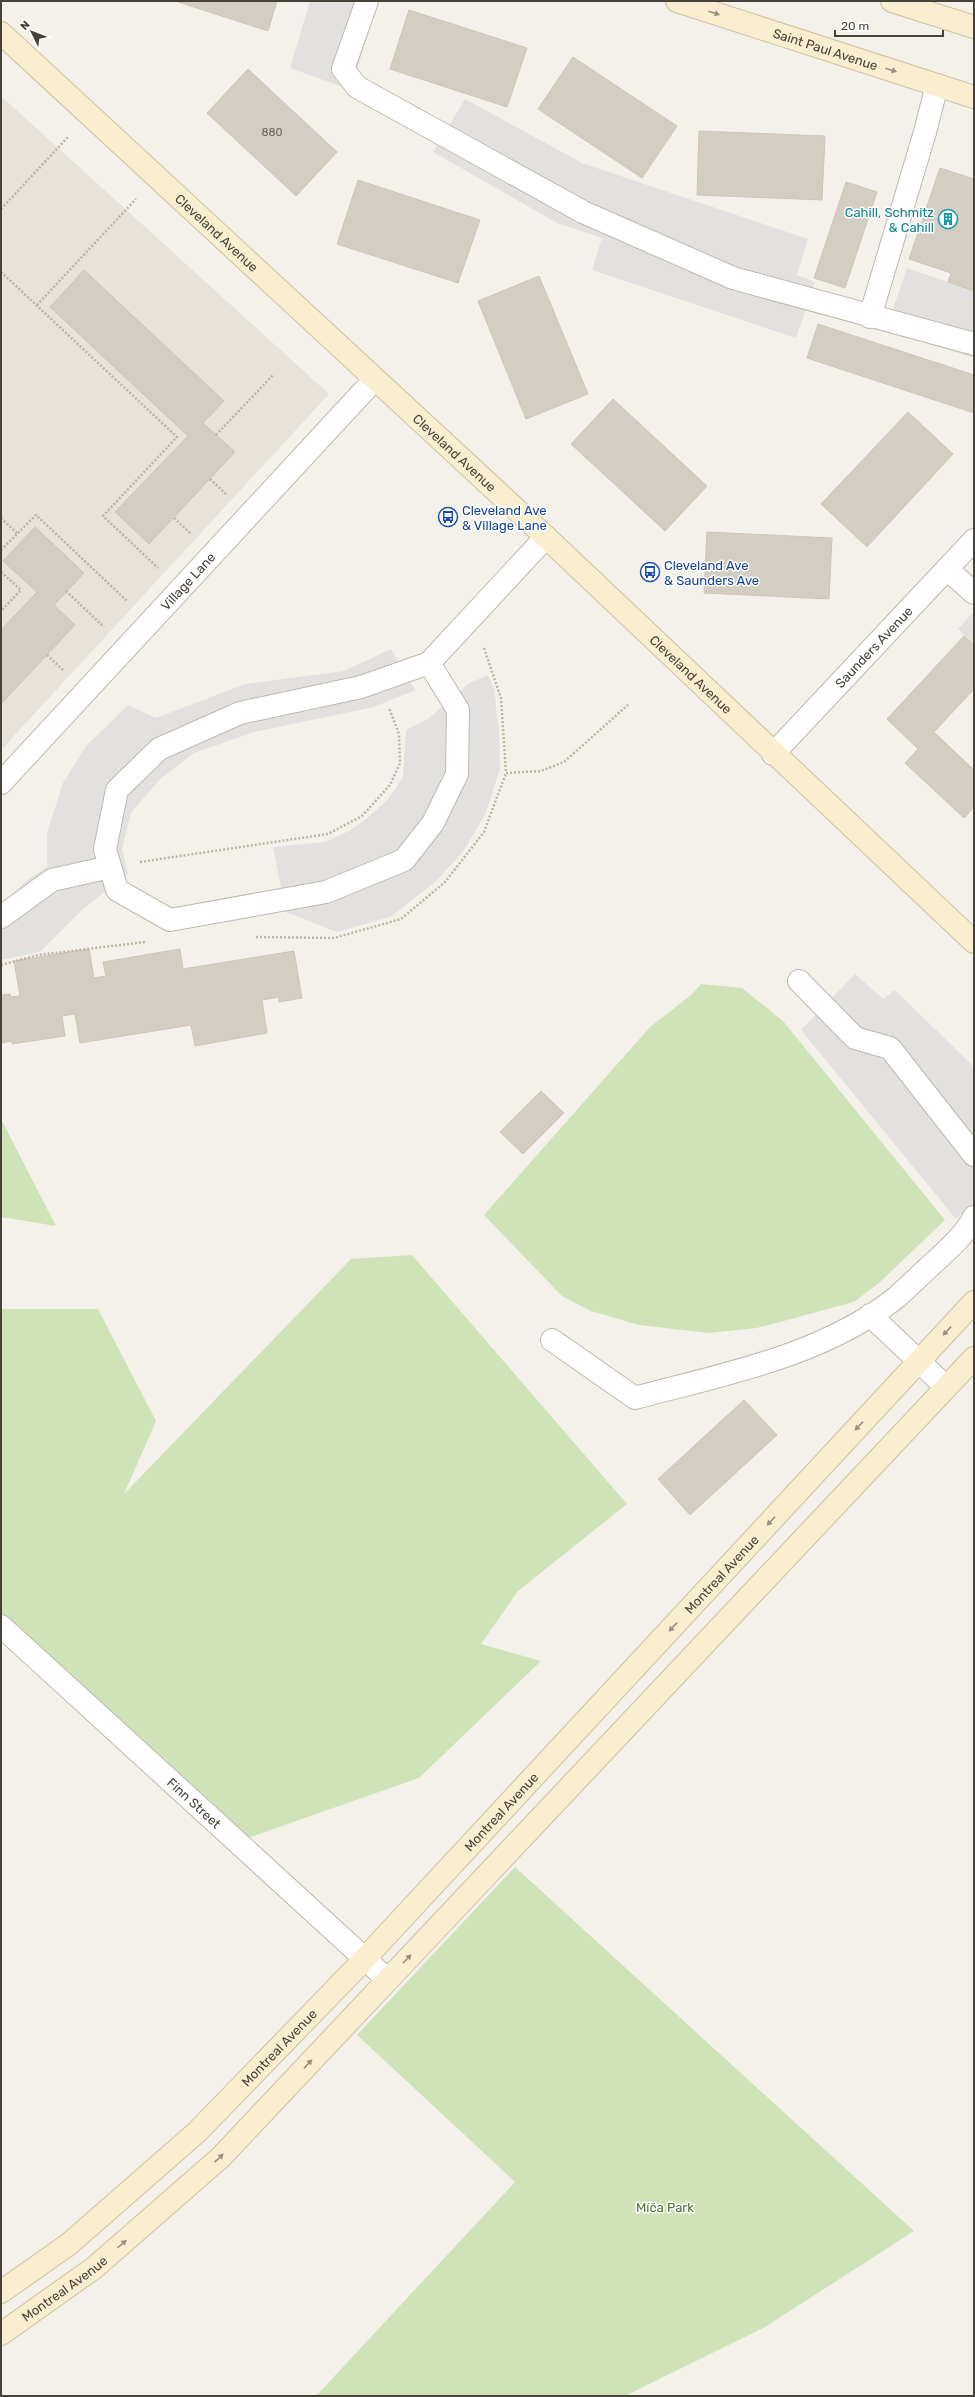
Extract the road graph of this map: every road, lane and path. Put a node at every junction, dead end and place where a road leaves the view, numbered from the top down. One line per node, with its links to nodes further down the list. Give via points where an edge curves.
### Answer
1 (367, 1): 13 (street, via 343,69 357,87 584,212 733,278)
2 (677, 1): 6 (street, Saint Paul Avenue, one-way to 6)
3 (892, 1): 4 (street)
4 (974, 27)
5 (1, 33): 8 (street, Cleveland Avenue)
6 (937, 85): 7 (street, Saint Paul Avenue); 13 (street)
7 (974, 97)
8 (89, 115): 9 (street, Cleveland Avenue); 10 (path)
9 (156, 177): 12 (path); 16 (street, Cleveland Avenue)
10 (1, 209)
11 (1, 272): 12 (path)
12 (37, 306): 29 (path, via 177,437 103,516)
13 (870, 317): 14 (street)
14 (974, 344)
15 (274, 374): 17 (path)
16 (374, 380): 23 (street, Cleveland Avenue); 43 (street, Village Lane)
17 (216, 435)
18 (210, 479): 19 (path)
19 (232, 500)
20 (1, 518): 22 (path)
21 (174, 518): 24 (path)
22 (18, 534): 26 (path); 32 (path, via 36,515)
23 (546, 537): 34 (street); 41 (street, Cleveland Avenue)
24 (196, 538)
25 (974, 540): 27 (street, Saunders Avenue)
26 (1, 550)
27 (947, 569): 31 (street); 41 (street, Saunders Avenue)
28 (1, 572): 33 (path, via 21,590)
29 (163, 573)
30 (66, 591): 35 (path)
31 (974, 593)
32 (132, 606)
33 (1, 612)
34 (465, 624): 37 (street); 42 (path, via 486,650 500,698)
35 (109, 631)
36 (47, 655): 38 (path)
37 (429, 663): 39 (street); 44 (street, via 458,710 457,774 433,822 404,860 326,892 170,920 118,890)
38 (68, 675)
39 (379, 682): 44 (street, via 240,713 159,749 117,790 105,849); 44 (path, via 399,734 400,763 390,785 362,816 328,834)
40 (629, 704): 42 (path, via 564,762 541,772)
41 (773, 754): 48 (street, Cleveland Avenue)
42 (506, 773): 46 (path, via 484,832 445,882 401,919 334,938)
43 (1, 783)
44 (110, 866): 45 (street, via 52,880)
45 (1, 918)
46 (248, 937)
47 (149, 941): 49 (path, via 38,955)
48 (974, 942)
49 (1, 965)
50 (799, 981): 51 (street, via 855,1038 890,1048)
51 (974, 1155)
52 (974, 1217): 54 (street, via 966,1232 896,1297)
53 (974, 1302): 57 (street, Montreal Avenue, one-way to 57)
54 (870, 1315): 55 (street, via 803,1350 635,1398); 57 (street)
55 (552, 1340)
56 (974, 1358): 58 (street, Montreal Avenue)
57 (919, 1361): 58 (street); 60 (street, Montreal Avenue, one-way to 60)
58 (946, 1387): 61 (street, Montreal Avenue, one-way to 58)
59 (1, 1626): 60 (street, Finn Street)
60 (365, 1958): 61 (street, Finn Street); 62 (street, Montreal Avenue, via 197,2132 68,2244)
61 (387, 1979): 63 (street, Montreal Avenue, one-way to 61, via 94,2268 221,2157)
62 (1, 2292)
63 (1, 2334)

